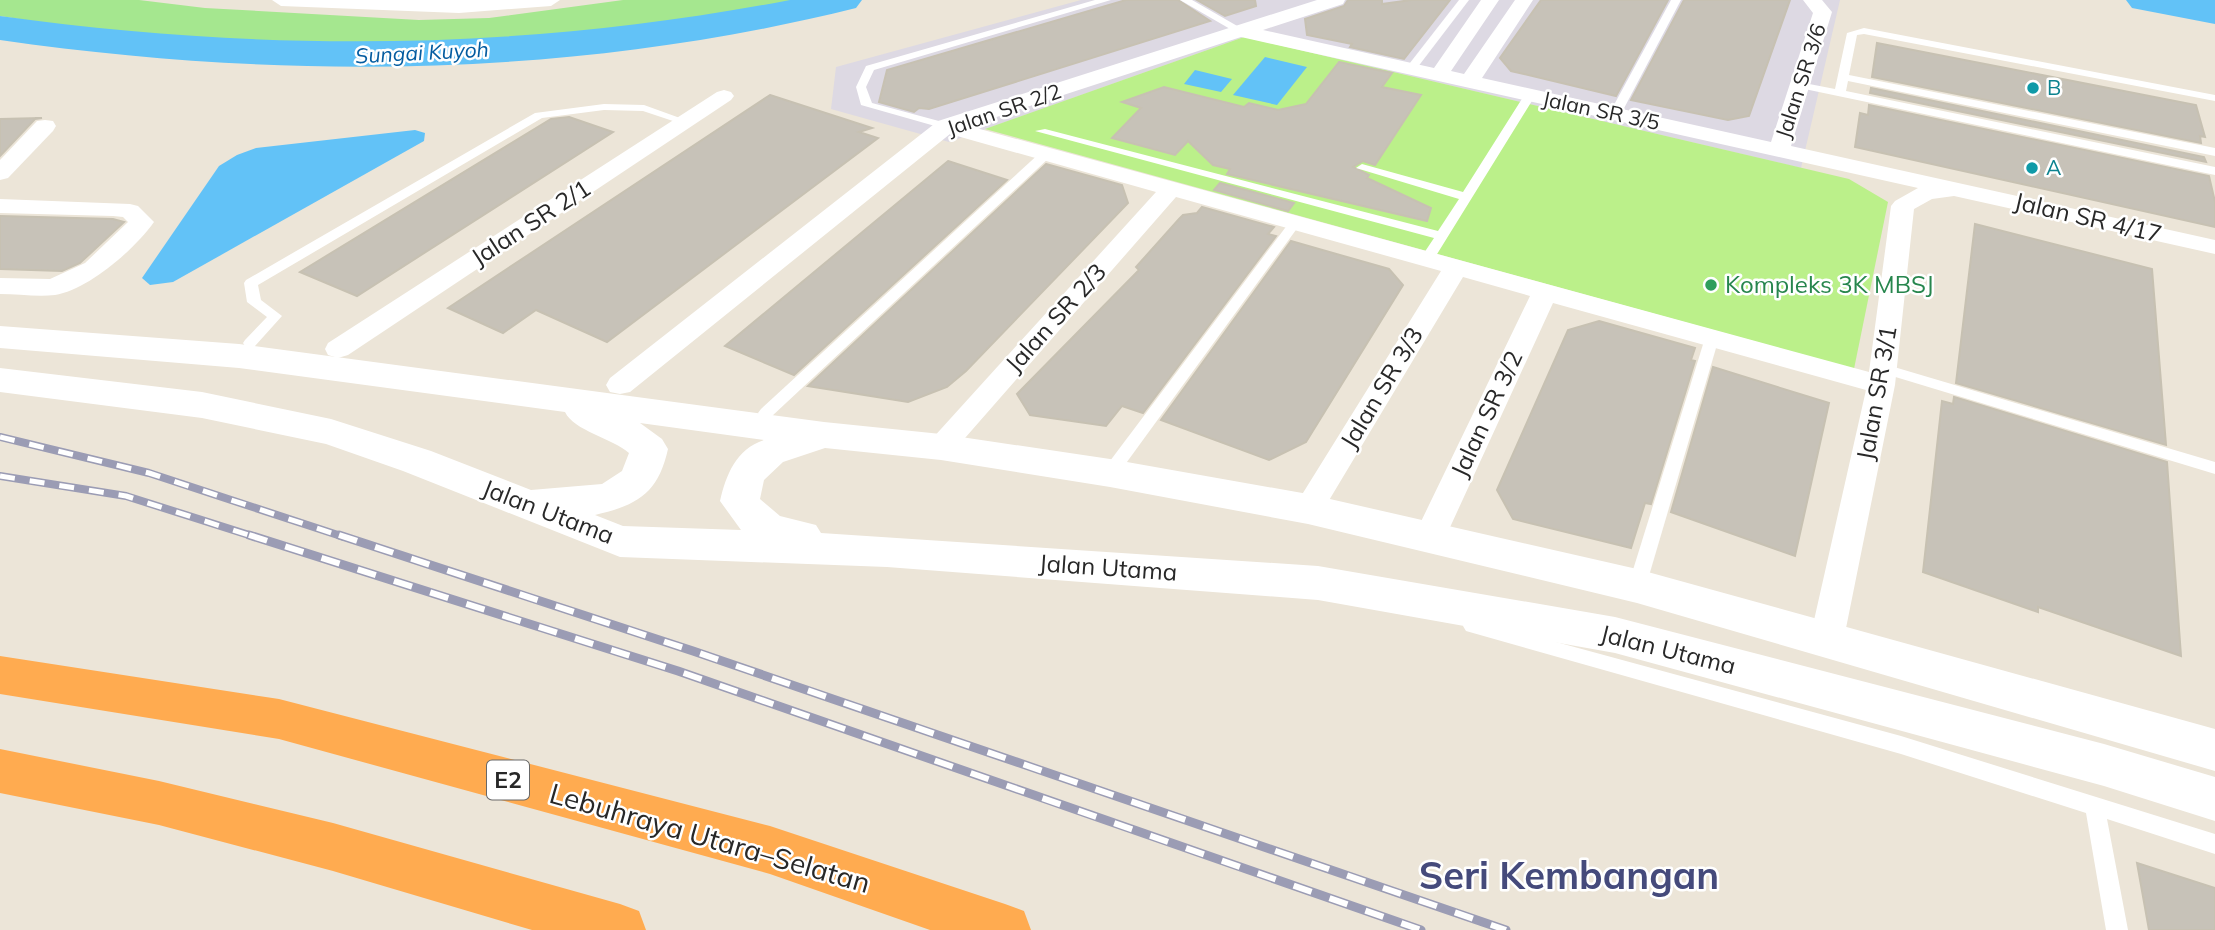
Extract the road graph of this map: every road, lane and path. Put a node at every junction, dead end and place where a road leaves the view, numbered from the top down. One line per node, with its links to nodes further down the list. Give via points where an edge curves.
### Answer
1 (281, 0): 10 (street)
2 (1106, 0): 25 (lane, via 870,68 860,87 867,105)
3 (1185, 0): 12 (lane)
4 (1336, 0): 12 (street, Jalan SR 2/2)
5 (1464, 0): 13 (lane)
6 (1490, 0): 14 (street)
7 (1524, 0): 16 (street)
8 (1676, 0): 22 (lane)
9 (541, 1): 10 (street, via 459,8)
10 (341, 2)
11 (1817, 6): 17 (street, Jalan SR 3/6)
12 (1241, 31): 13 (street, Jalan SR 3/5); 25 (street, Jalan SR 2/2)
13 (1410, 70): 14 (street, Jalan SR 3/5)
14 (1438, 76): 16 (street, Jalan SR 3/5)
15 (1845, 77): 18 (lane); 21 (lane, via 1852,33 1864,31); 28 (lane)
16 (1469, 82): 20 (street, Jalan SR 3/5)
17 (1799, 85): 18 (lane); 27 (street, Jalan SR 3/6)
18 (1840, 93): 31 (lane)
19 (724, 96): 23 (street, Jalan SR 2/1)
20 (1529, 96): 22 (street, Jalan SR 3/5); 35 (lane)
21 (2215, 98)
22 (1615, 114): 27 (street, Jalan SR 3/5)
23 (685, 122): 47 (lane, via 644,108 604,107 539,115 251,283 254,302 275,316); 49 (street, Jalan SR 2/1)
24 (46, 126): 32 (street)
25 (946, 127): 26 (street); 52 (street, Jalan SR 2/2)
26 (1043, 143): 33 (street); 39 (lane); 54 (lane)
27 (1779, 150): 29 (street, Jalan SR 3/5)
28 (2215, 152)
29 (1853, 166): 34 (street, Jalan SR 3/5); 37 (street, via 1896,193)
30 (1362, 169): 35 (lane)
31 (2215, 171)
32 (0, 173)
33 (1171, 189): 38 (street); 56 (street, Jalan SR 2/3)
34 (1961, 190): 37 (street, via 1926,193); 40 (street, Jalan SR 4/17)
35 (1466, 197): 39 (lane)
36 (0, 206): 43 (street, via 130,211 142,222 94,268 54,287)
37 (1903, 206): 50 (street, Jalan SR 3/1)
38 (1295, 223): 41 (street); 58 (lane)
39 (1441, 236): 41 (lane)
40 (2214, 252)
41 (1427, 260): 42 (street)
42 (1456, 268): 44 (street); 60 (street, Jalan SR 3/3)
43 (0, 286)
44 (1545, 292): 46 (street); 61 (street, Jalan SR 3/2)
45 (0, 337): 48 (street)
46 (1713, 338): 50 (street); 64 (lane)
47 (250, 343): 48 (street); 49 (street)
48 (164, 349): 53 (street)
49 (338, 349): 52 (street)
50 (1883, 377): 57 (lane); 65 (street, Jalan SR 3/1)
51 (0, 380): 59 (street, Jalan Utama, via 202,405 331,432)
52 (620, 385): 54 (street)
53 (542, 396): 55 (street); 59 (street, via 631,434 649,449 647,468 625,492 590,502)
54 (765, 413): 55 (street)
55 (824, 435): 56 (street); 62 (street, via 770,452 746,474 740,501 754,521 779,531)
56 (941, 447): 58 (street)
57 (2215, 468)
58 (1110, 473): 60 (street)
59 (521, 501): 62 (street, Jalan Utama, via 620,541)
60 (1308, 509): 61 (street)
61 (1430, 536): 64 (street)
62 (887, 551): 63 (street, Jalan Utama)
63 (1318, 583): 69 (street, Jalan Utama, via 1615,635 2104,765); 70 (lane, via 1900,745)
64 (1637, 586): 65 (street)
65 (1827, 638): 67 (street)
66 (0, 675): 74 (highway, Lebuhraya Utara–Selatan / E2, via 279,719 770,850)
67 (2215, 750)
68 (0, 771): 72 (highway, via 159,803 319,844)
69 (2215, 799)
70 (2095, 806): 71 (lane); 75 (lane)
71 (2215, 844)
72 (577, 922): 73 (highway)
73 (620, 930)
74 (1005, 930)
75 (2117, 930)

